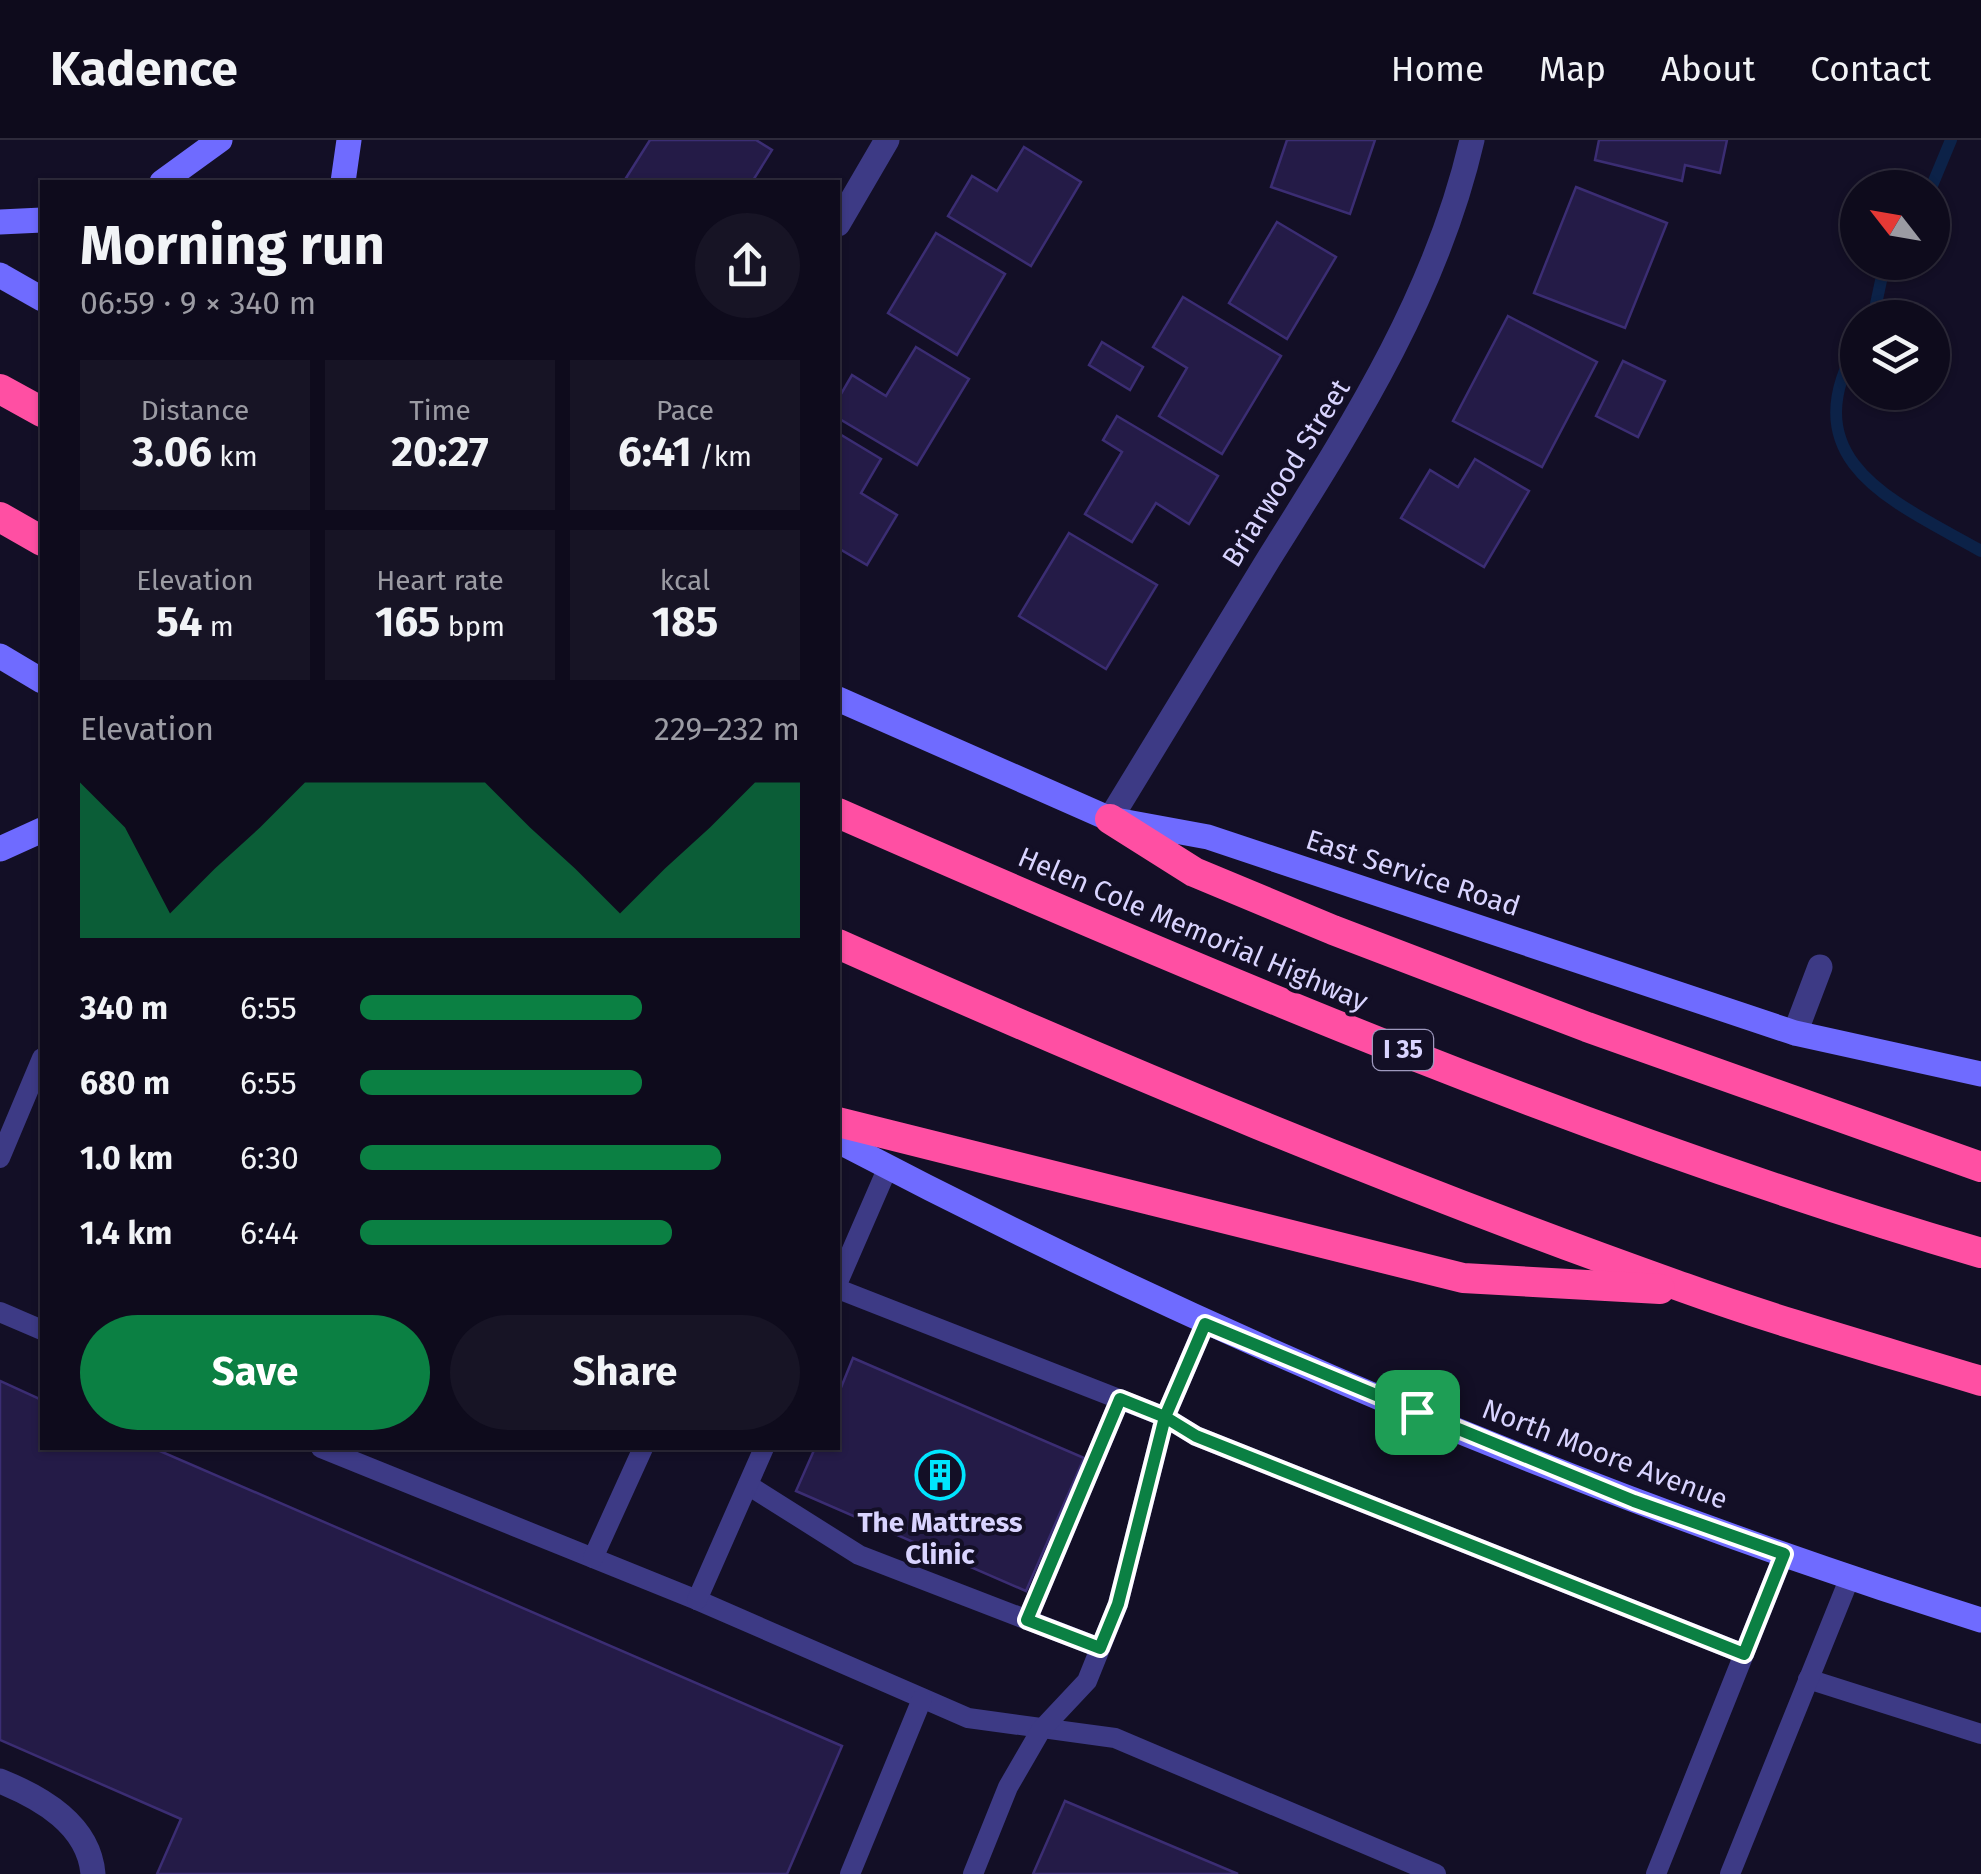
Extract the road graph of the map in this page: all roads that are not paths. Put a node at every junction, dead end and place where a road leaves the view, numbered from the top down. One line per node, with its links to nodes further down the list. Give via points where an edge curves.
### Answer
1 (220, 140): 5 (main road)
2 (349, 140): 6 (main road)
3 (887, 140): 8 (street)
4 (1472, 140): 20 (street, Briarwood Street, via 1438,256 1393,354)
5 (165, 180)
6 (343, 180)
7 (40, 220): 9 (main road)
8 (840, 221)
9 (0, 222)
10 (0, 275): 11 (main road)
11 (40, 298)
12 (0, 389): 13 (highway)
13 (40, 411)
14 (0, 517): 15 (highway)
15 (40, 539)
16 (0, 656): 17 (main road)
17 (40, 680)
18 (840, 700): 20 (main road, East Service Road)
19 (840, 814): 33 (highway, Helen Cole Memorial Highway / I 35, via 1185,965 1567,1114)
20 (1110, 819): 25 (main road, East Service Road, via 1208,837); 31 (highway, via 1194,872 1333,930)
21 (40, 831): 22 (main road)
22 (0, 849)
23 (840, 945): 36 (highway, via 1120,1069 1474,1212)
24 (1820, 967): 25 (street)
25 (1795, 1033): 27 (main road, East Service Road)
26 (40, 1063): 30 (lane)
27 (1981, 1074)
28 (840, 1122): 36 (highway, via 1463,1278)
29 (840, 1142): 32 (main road, North Moore Avenue)
30 (0, 1158)
31 (1981, 1167)
32 (888, 1168): 34 (lane); 38 (main road, North Moore Avenue)
33 (1981, 1253)
34 (840, 1281)
35 (840, 1287): 41 (lane)
36 (1690, 1290): 40 (highway)
37 (0, 1312): 39 (lane)
38 (1205, 1324): 42 (lane); 47 (main road, North Moore Avenue, via 1634,1501)
39 (40, 1329)
40 (1981, 1381)
41 (1120, 1399): 42 (lane); 51 (lane)
42 (1165, 1417): 53 (lane, via 1118,1604); 54 (lane, via 1196,1436)
43 (326, 1450): 48 (lane)
44 (642, 1450): 48 (lane)
45 (763, 1450): 46 (lane)
46 (748, 1485): 50 (lane); 51 (lane, via 859,1555)
47 (1784, 1554): 49 (main road, North Moore Avenue); 54 (lane)
48 (593, 1558): 50 (lane)
49 (1850, 1577): 52 (main road, North Moore Avenue); 55 (lane)
50 (697, 1600): 56 (lane)
51 (1027, 1620): 53 (lane)
52 (1981, 1620)
53 (1100, 1648): 57 (lane, via 1086,1681)
54 (1744, 1654): 64 (lane)
55 (1808, 1679): 58 (lane); 65 (lane)
56 (922, 1699): 57 (lane, via 968,1718); 61 (lane)
57 (1041, 1730): 62 (lane, via 1008,1787); 63 (lane, via 1115,1738)
58 (1981, 1734)
59 (0, 1781): 60 (street, via 56,1812 82,1836)
60 (93, 1874)
61 (850, 1874)
62 (972, 1874)
63 (1436, 1874)
64 (1656, 1874)
65 (1730, 1874)

